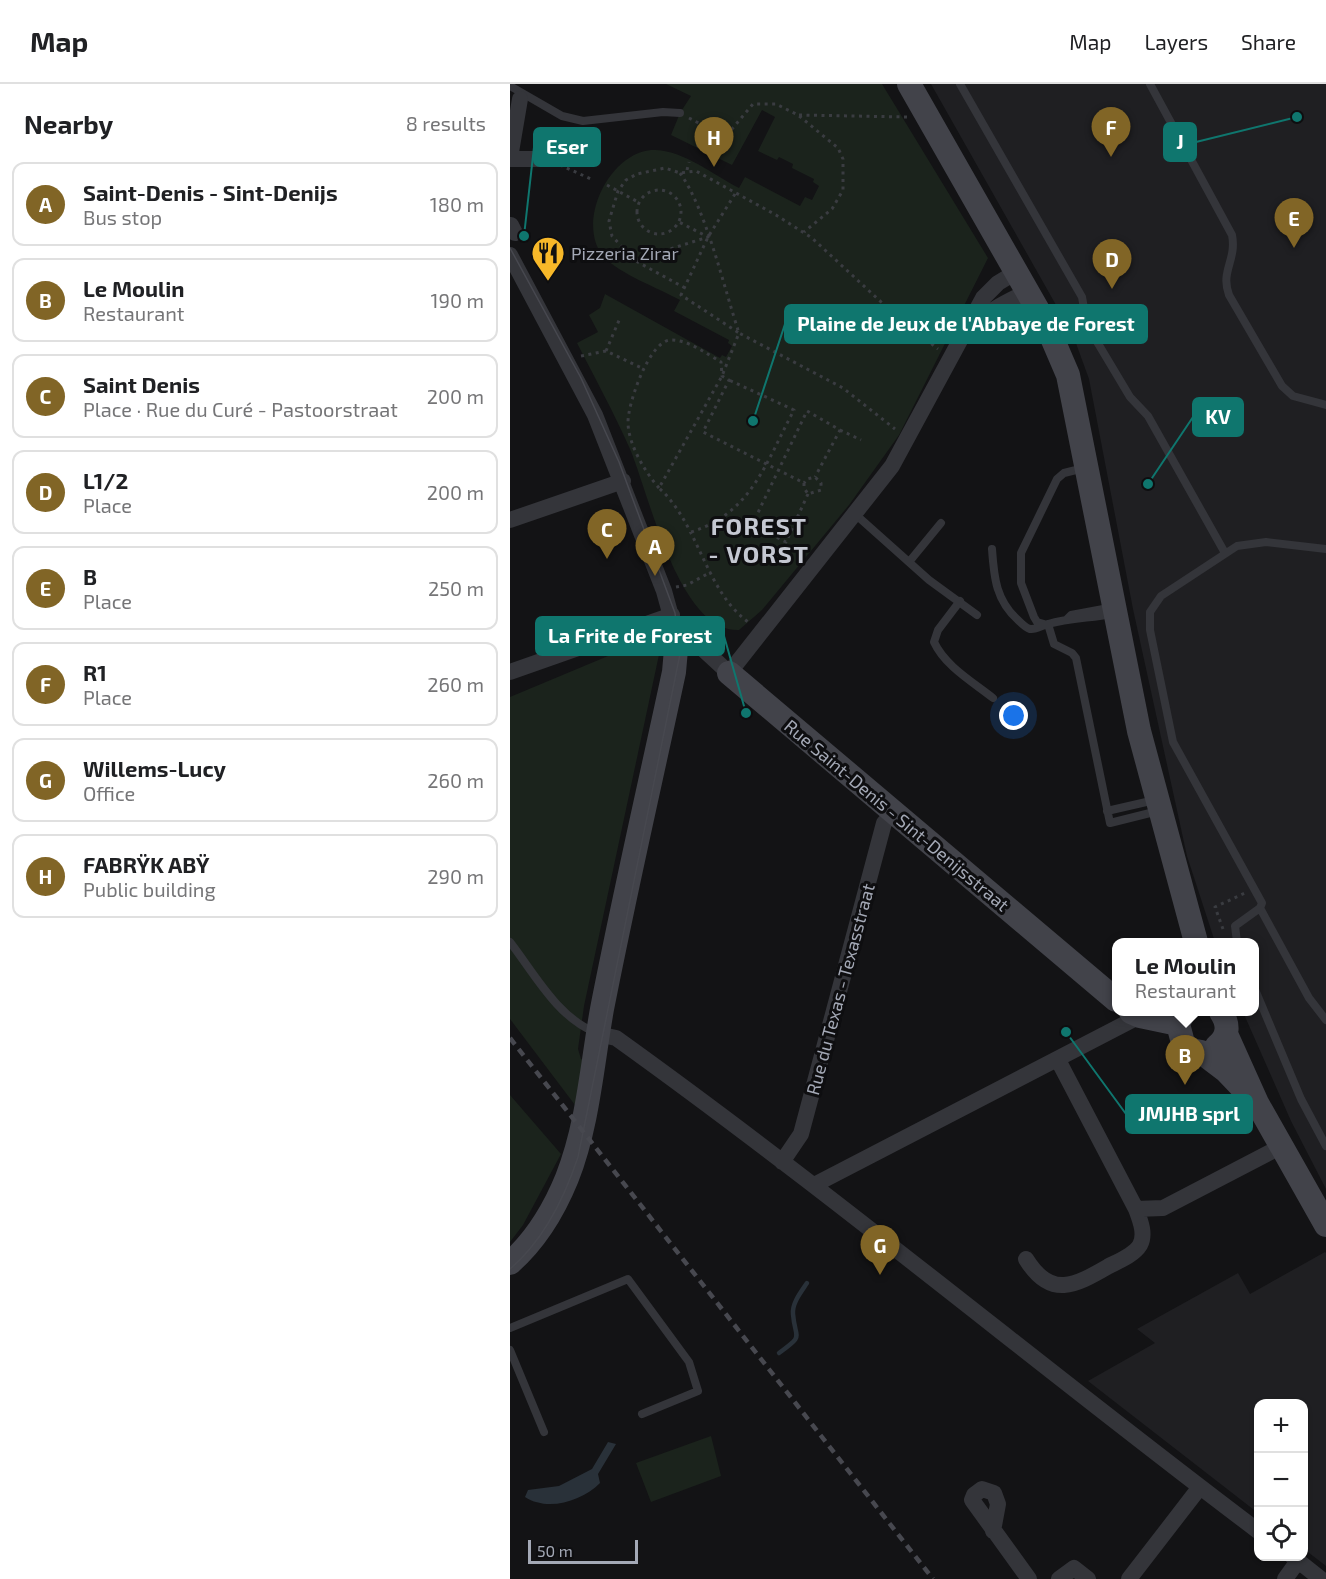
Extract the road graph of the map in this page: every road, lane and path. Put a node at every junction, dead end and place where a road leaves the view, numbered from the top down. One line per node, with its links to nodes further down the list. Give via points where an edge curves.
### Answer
1 (909, 84): 25 (main road)
2 (960, 84): 53 (lane, via 1082,297 1087,325 1130,397 1148,416)
3 (1149, 84): 35 (lane, via 1232,235 1233,256 1224,282 1229,295 1282,386 1293,396)
4 (515, 92): 5 (lane, via 562,116 583,121); 10 (street)
5 (680, 113): 8 (path)
6 (798, 116): 7 (path); 8 (path, via 763,102 753,104 732,129); 21 (path, via 838,148 845,177 843,190 832,209)
7 (908, 117)
8 (710, 129): 9 (path)
9 (697, 147)
10 (510, 159): 11 (street)
11 (547, 159): 15 (path)
12 (689, 162): 13 (path)
13 (687, 171): 14 (path); 18 (path, via 696,171)
14 (680, 173): 17 (path, via 665,168 653,170 626,180); 22 (path)
15 (591, 179)
16 (606, 185): 17 (path)
17 (618, 191): 19 (path); 24 (path, via 609,221 612,236)
18 (735, 194): 21 (path); 22 (path)
19 (638, 202): 20 (path, via 637,219 648,232 666,234); 20 (path, via 652,190 669,192 681,205)
20 (679, 222): 22 (path)
21 (804, 232): 31 (path, via 926,340)
22 (708, 237): 24 (path); 26 (path); 28 (path)
23 (510, 255): 43 (street, via 577,379)
24 (634, 260): 26 (path)
25 (1022, 282): 31 (street, via 978,322); 40 (main road, via 1060,352)
26 (685, 288): 28 (path, via 681,295)
27 (620, 318): 29 (path)
28 (739, 333): 33 (path); 38 (path, via 843,388)
29 (606, 351): 30 (path); 32 (path)
30 (581, 356)
31 (952, 357): 38 (street)
32 (644, 369): 33 (path, via 658,345 671,340 721,362); 45 (path, via 628,422 641,460)
33 (722, 376): 34 (path); 45 (path)
34 (729, 380): 39 (path, via 703,432); 39 (path, via 794,410)
35 (1326, 405)
36 (840, 430): 37 (path); 41 (path, via 807,411); 42 (path)
37 (861, 440)
38 (908, 440): 47 (street)
39 (766, 464): 41 (path); 50 (path, via 735,510 710,526)
40 (1087, 467): 58 (main road); 60 (lane, via 1057,479 1021,553 1021,583 1037,622)
41 (779, 470): 44 (path); 46 (path, via 752,525 786,542)
42 (815, 477): 44 (path); 46 (path, via 821,490)
43 (623, 482): 48 (street); 61 (street)
44 (804, 483): 46 (path)
45 (659, 488): 50 (path, via 670,498)
46 (808, 495)
47 (855, 514): 54 (lane); 64 (street)
48 (510, 520)
49 (941, 523): 54 (lane)
50 (691, 532): 55 (path)
51 (992, 549): 60 (lane, via 994,581 1005,606 1028,628 1038,629)
52 (1326, 549): 53 (lane, via 1266,542 1238,546)
53 (1225, 554): 69 (lane, via 1168,590 1154,605 1149,619 1173,742)
54 (909, 562): 57 (lane)
55 (711, 571): 56 (path); 62 (path, via 727,603)
56 (687, 585)
57 (960, 601): 59 (lane); 65 (lane, via 938,630 934,642 952,666)
58 (1115, 610): 60 (lane); 66 (main road)
59 (977, 615)
60 (1046, 624): 67 (lane, via 1054,644 1076,658)
61 (674, 626): 63 (street); 64 (street, Rue Saint-Denis - Sint-Denijsstraat); 82 (main road, via 674,672)
62 (756, 627)
63 (510, 672)
64 (729, 673): 68 (main road, Rue Saint-Denis - Sint-Denijsstraat)
65 (993, 698)
66 (1157, 805): 67 (lane); 67 (lane, via 1110,823); 72 (main road)
67 (1107, 811)
68 (893, 813): 75 (main road, Rue Saint-Denis - Sint-Denijsstraat); 88 (street, Rue du Texas - Texasstraat, via 884,823 801,1134)
69 (1255, 889): 70 (lane, via 1262,903); 71 (path, via 1215,907)
70 (1260, 908): 73 (lane, via 1235,926); 80 (lane, via 1308,998)
71 (1224, 934)
72 (1195, 938)
73 (1236, 938)
74 (510, 942): 82 (lane, via 565,1012 582,1027)
75 (1112, 997)
76 (1259, 999): 87 (lane, via 1301,1099)
77 (1133, 1016): 84 (street)
78 (1158, 1016): 79 (main road)
79 (1181, 1018): 83 (main road, via 1183,1043)
80 (1326, 1020)
81 (1224, 1023): 83 (main road, via 1221,1044); 85 (main road)
82 (598, 1034): 88 (street, via 616,1038); 93 (main road, via 583,1122 567,1178 541,1228)
83 (1201, 1052): 85 (main road)
84 (1058, 1060): 89 (street); 90 (street)
85 (1257, 1103): 86 (main road)
86 (1282, 1146): 90 (street, via 1163,1208); 91 (main road)
87 (1326, 1146)
88 (782, 1162): 89 (street)
89 (814, 1185): 98 (street)
90 (1136, 1209): 92 (street, via 1143,1230 1140,1245 1128,1256 1077,1284 1064,1287 1050,1283)
91 (1326, 1226)
92 (1026, 1259)
93 (510, 1263)
94 (510, 1328): 96 (lane, via 628,1279 688,1362 698,1391)
95 (510, 1350): 97 (lane)
96 (642, 1414)
97 (544, 1432)
98 (1200, 1487): 99 (street); 106 (street)
99 (1254, 1528)
100 (993, 1531): 103 (street)
101 (1294, 1561): 107 (street)
102 (1298, 1561): 108 (street)
103 (1029, 1579)
104 (1059, 1579): 105 (street, via 1074,1568)
105 (1088, 1579)
106 (1129, 1579)
107 (1285, 1579)
108 (1321, 1579)

